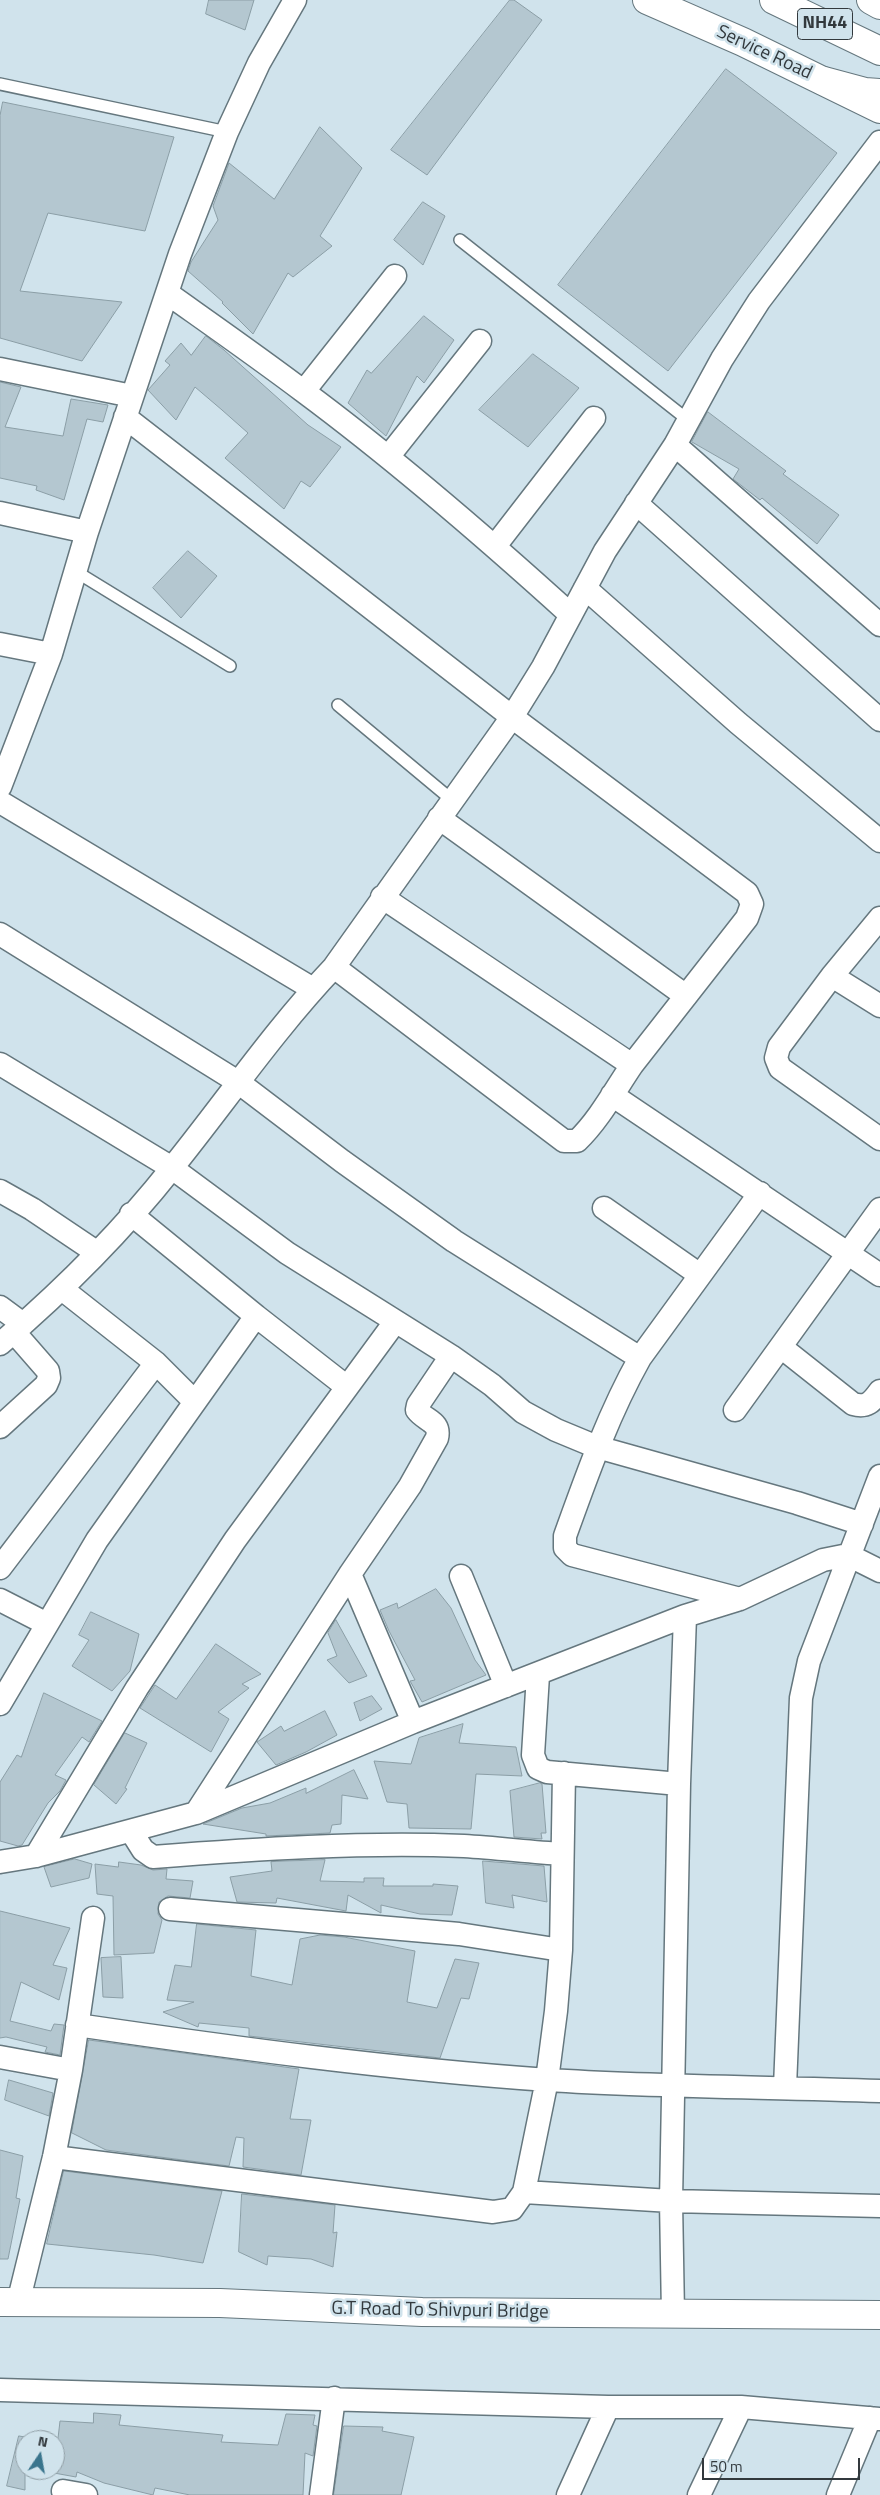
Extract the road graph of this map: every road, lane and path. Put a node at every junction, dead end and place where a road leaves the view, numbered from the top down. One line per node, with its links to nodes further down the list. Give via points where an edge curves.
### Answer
1 (295, 0): 11 (street, via 259,63)
2 (647, 0): 7 (main road, Service Road)
3 (774, 0): 6 (main road, NH44)
4 (871, 0): 5 (main road, NH44)
5 (880, 5)
6 (878, 50)
7 (824, 81): 9 (main road); 10 (main road, Service Road)
8 (0, 84): 11 (lane)
9 (880, 93)
10 (880, 109)
11 (227, 132): 15 (street)
12 (880, 142): 22 (street, via 759,301)
13 (460, 240): 22 (lane)
14 (395, 276): 18 (street)
15 (167, 293): 18 (street); 19 (street)
16 (480, 342): 24 (street)
17 (0, 369): 19 (street)
18 (304, 391): 24 (street)
19 (132, 396): 20 (street)
20 (125, 417): 27 (street); 37 (street)
21 (594, 418): 28 (street)
22 (688, 420): 23 (street)
23 (675, 444): 25 (street); 32 (street)
24 (388, 457): 28 (street)
25 (636, 503): 30 (street); 38 (street)
26 (0, 513): 27 (street)
27 (87, 532): 29 (street)
28 (495, 546): 31 (street)
29 (75, 571): 34 (street); 35 (lane)
30 (585, 588): 31 (street); 43 (street, via 738,723)
31 (571, 615): 37 (street)
32 (880, 624)
33 (0, 644): 34 (street)
34 (50, 654): 39 (street)
35 (230, 666)
36 (338, 705): 40 (lane)
37 (512, 717): 40 (street); 50 (street, via 747,893 752,904 747,918)
38 (880, 720)
39 (0, 787)
40 (452, 800): 42 (street)
41 (0, 802): 49 (street)
42 (439, 818): 44 (street); 50 (street)
43 (880, 841)
44 (382, 897): 47 (street); 53 (street)
45 (880, 918): 48 (street)
46 (0, 934): 54 (street)
47 (334, 967): 49 (street); 55 (street, via 564,1141 577,1142)
48 (832, 976): 51 (street); 56 (street, via 779,1047 776,1058 780,1068)
49 (313, 989): 54 (street)
50 (686, 996): 53 (street)
51 (880, 1006)
52 (0, 1064): 57 (street)
53 (632, 1065): 55 (street)
54 (238, 1082): 57 (street); 74 (street, via 454,1241)
55 (612, 1095): 59 (street)
56 (880, 1139)
57 (172, 1168): 62 (street); 70 (street, via 287,1253)
58 (0, 1191): 63 (street)
59 (760, 1193): 64 (street); 65 (street)
60 (604, 1208): 65 (street)
61 (880, 1209): 64 (street)
62 (131, 1214): 63 (street); 69 (street)
63 (96, 1252): 67 (street)
64 (849, 1254): 66 (street); 72 (street)
65 (700, 1275): 74 (street)
66 (880, 1275)
67 (62, 1289): 71 (street); 75 (street)
68 (0, 1307): 71 (street)
69 (256, 1316): 76 (street); 78 (street)
70 (395, 1322): 73 (street); 76 (street)
71 (12, 1333): 80 (street, via 48,1371 49,1378 46,1385)
72 (781, 1347): 77 (street, via 853,1404 862,1406 872,1402); 79 (street)
73 (450, 1356): 81 (street, via 492,1385 523,1412); 87 (street, via 417,1410 436,1424 439,1430 437,1438 410,1486)
74 (640, 1358): 81 (street)
75 (156, 1363): 78 (street); 85 (street)
76 (347, 1387): 102 (street, via 235,1540 137,1688)
77 (880, 1390)
78 (194, 1401): 92 (street, via 97,1540)
79 (735, 1410)
80 (0, 1427)
81 (597, 1447): 83 (street); 89 (street, via 565,1536 565,1548 572,1555)
82 (880, 1476): 83 (street)
83 (862, 1524): 84 (street)
84 (848, 1555): 86 (street); 89 (street, via 823,1560); 112 (street, via 810,1661 801,1698)
85 (0, 1568)
86 (880, 1571)
87 (350, 1574): 96 (street); 99 (street)
88 (461, 1576): 94 (street)
89 (740, 1599): 91 (street)
90 (0, 1600): 92 (street)
91 (685, 1616): 93 (street); 98 (street)
92 (47, 1624): 95 (street)
93 (538, 1675): 94 (street); 97 (street, via 533,1755 538,1768)
94 (506, 1686): 96 (street)
95 (0, 1704)
96 (413, 1722): 99 (street)
97 (564, 1773): 98 (street); 101 (street)
98 (679, 1784): 111 (street)
99 (196, 1813): 100 (street)
100 (131, 1831): 101 (street, via 143,1850 153,1858 293,1847 418,1845); 102 (street)
101 (562, 1854): 106 (street)
102 (36, 1856): 103 (street)
103 (0, 1862)
104 (170, 1909): 106 (street, via 459,1934)
105 (93, 1918): 107 (street)
106 (561, 1950): 110 (street)
107 (78, 2025): 109 (street); 110 (street, via 333,2061)
108 (0, 2057): 109 (street)
109 (71, 2070): 114 (street)
110 (547, 2080): 111 (street); 115 (street)
111 (674, 2087): 112 (street); 116 (street)
112 (785, 2087): 113 (street)
113 (880, 2091)
114 (54, 2157): 115 (street, via 493,2212 512,2209); 118 (street)
115 (524, 2192): 116 (street)
116 (671, 2201): 117 (street); 119 (street)
117 (880, 2206)
118 (9, 2302): 119 (main road, G.T Road To Shivpuri Bridge, via 220,2303 422,2312)
119 (673, 2314): 120 (main road, G.T Road To Shivpuri Bridge)
120 (880, 2315)
121 (0, 2390): 122 (street)
122 (334, 2398): 123 (street); 128 (street)
123 (608, 2407): 124 (street); 129 (street)
124 (741, 2407): 125 (street); 130 (street)
125 (875, 2419): 131 (street)
126 (63, 2491): 127 (street)
127 (86, 2495)
128 (321, 2495)
129 (568, 2495)
130 (699, 2495)
131 (838, 2495)

